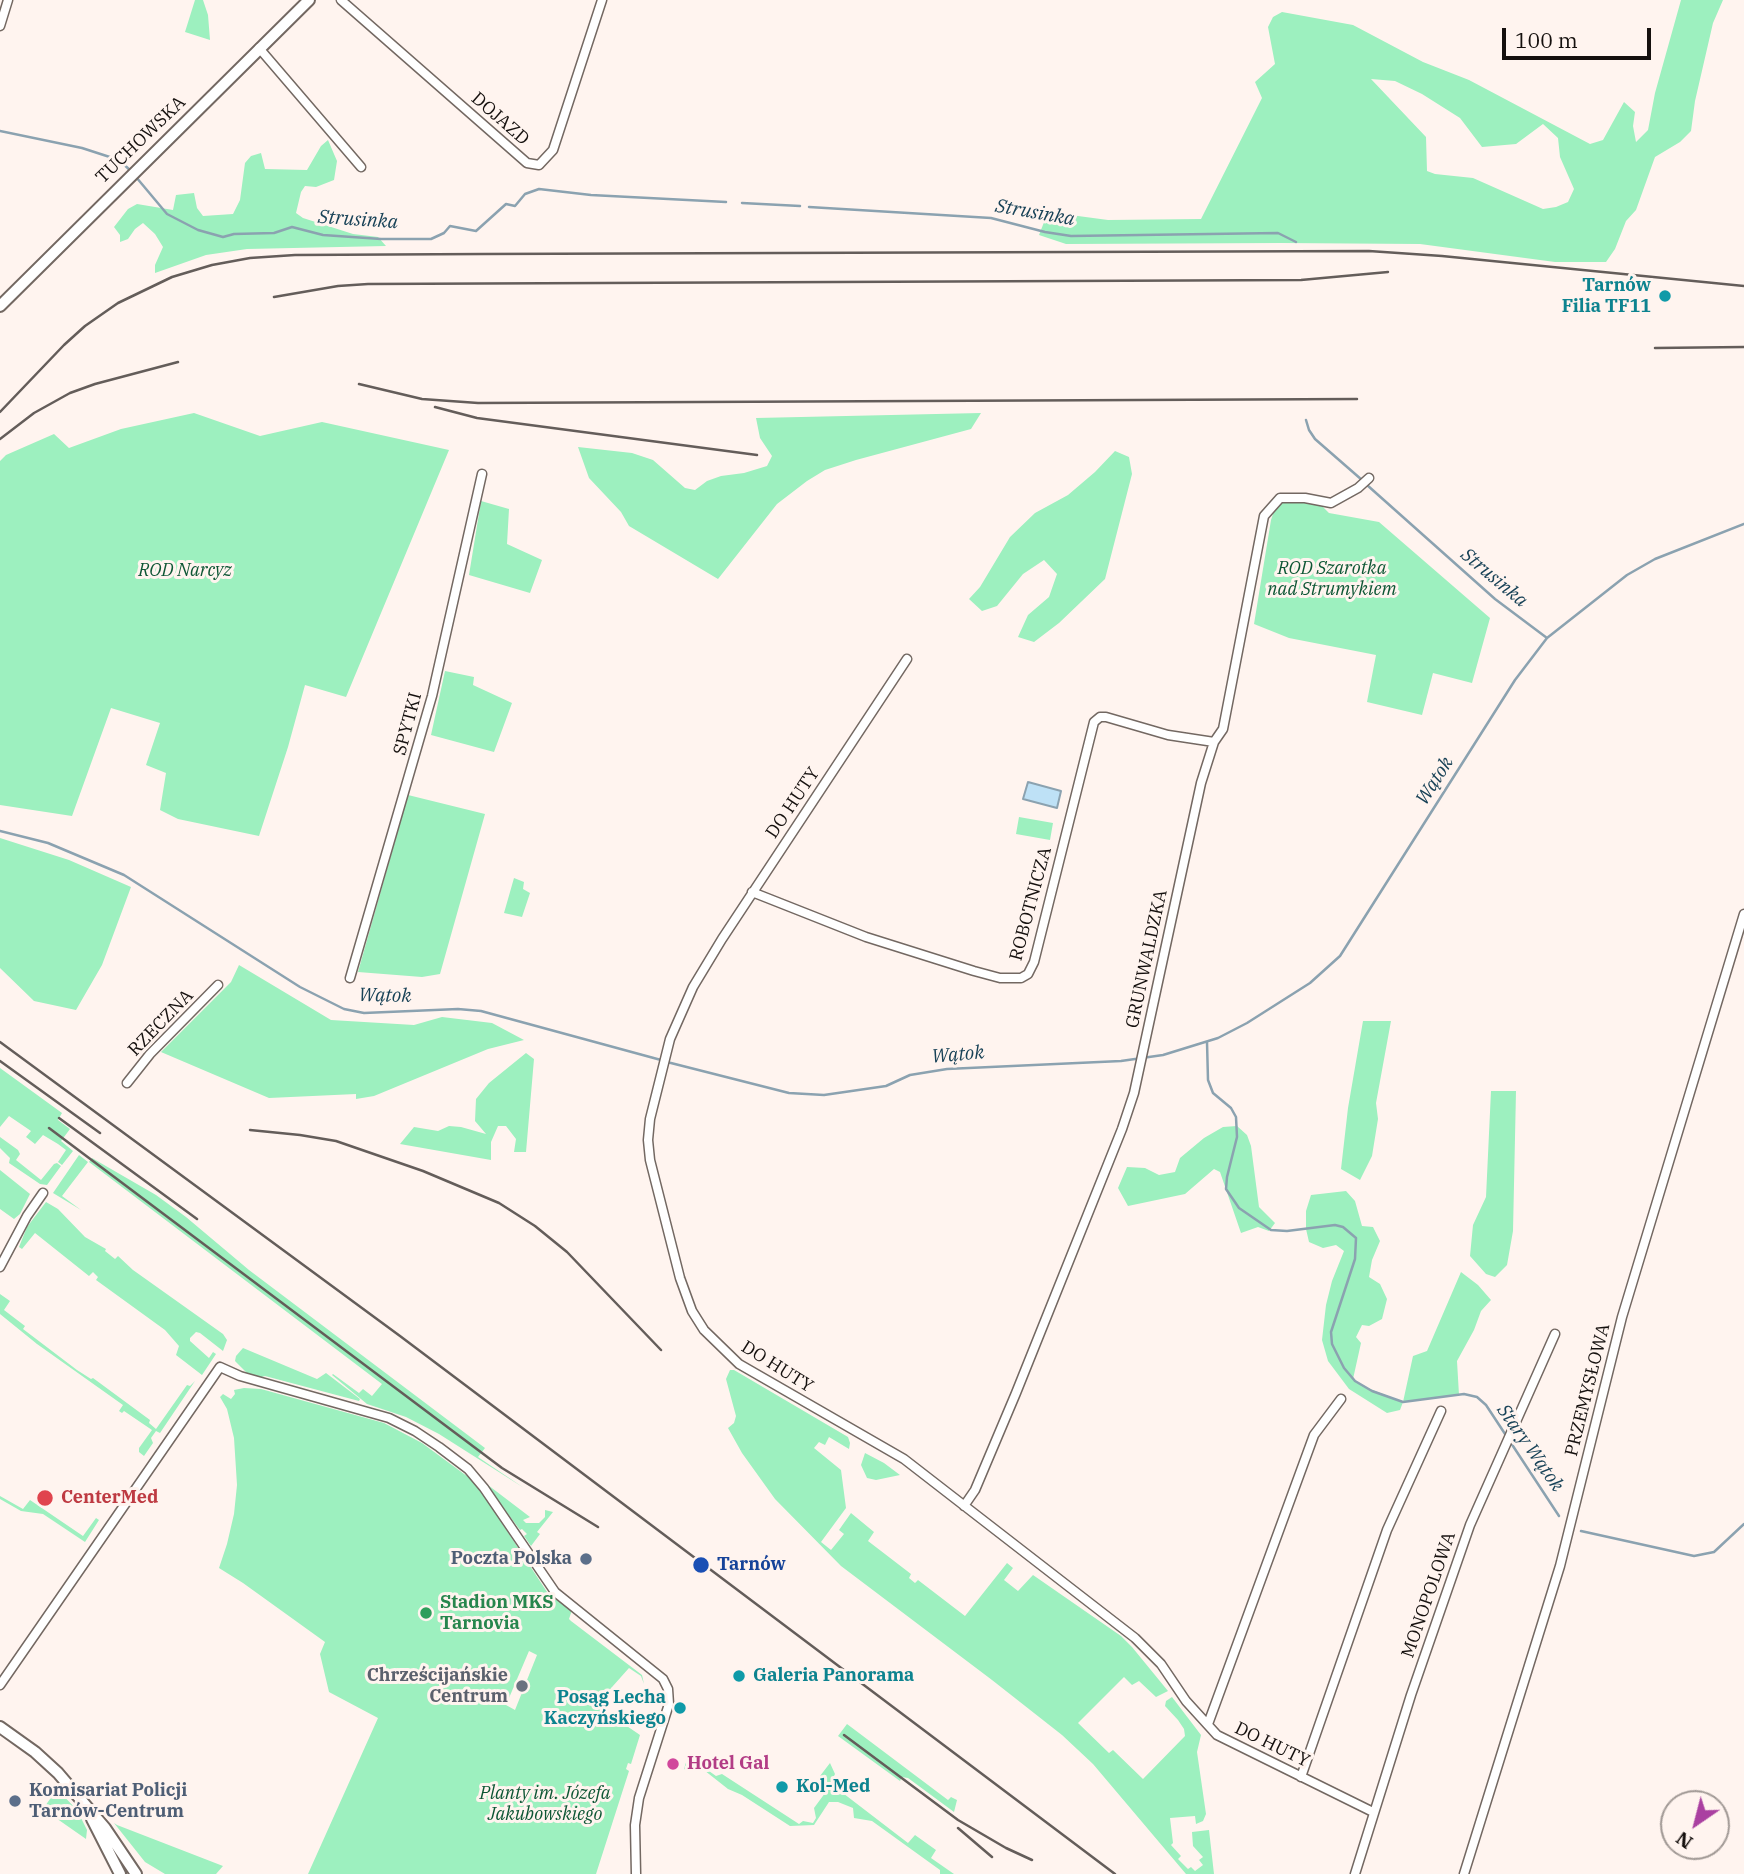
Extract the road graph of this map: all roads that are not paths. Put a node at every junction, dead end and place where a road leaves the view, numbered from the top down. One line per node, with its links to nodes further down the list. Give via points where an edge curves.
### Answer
1 (8, 0): 5 (street)
2 (309, 0): 6 (street, TUCHOWSKA)
3 (341, 0): 4 (street, DOJAZD, via 527,163 538,165 553,150)
4 (602, 0)
5 (0, 26)
6 (259, 48): 7 (street); 8 (street, TUCHOWSKA)
7 (361, 167)
8 (0, 306)
9 (482, 474): 15 (street, SPYTKI, via 432,696)
10 (1366, 481): 12 (street, GRUNWALDZKA, via 1331,503 1280,498 1264,516 1223,729)
11 (907, 659): 13 (street, DO HUTY)
12 (1214, 742): 13 (street, ROBOTNICZA, via 1168,735 1106,717 1094,722 1034,961 1024,977 1000,978 962,967 866,937); 23 (street, GRUNWALDZKA, via 1201,783 1146,1045 1122,1129 1016,1393)
13 (752, 892): 23 (street, DO HUTY, via 693,987 670,1039 650,1119 650,1160 682,1285 704,1330 738,1364 904,1459)
14 (1744, 914): 34 (street, PRZEMYSŁOWA, via 1622,1317 1560,1566)
15 (350, 978)
16 (218, 985): 17 (street, RZECZNA)
17 (127, 1083)
18 (43, 1193): 19 (street)
19 (0, 1267)
20 (1555, 1334): 29 (street, MONOPOLOWA, via 1470,1525)
21 (1342, 1399): 25 (street, via 1314,1435)
22 (1441, 1410): 27 (street, via 1387,1530)
23 (964, 1506): 25 (street, DO HUTY, via 1135,1637)
24 (0, 1685): 32 (street, via 220,1367 369,1412 415,1431 473,1475 547,1583 663,1679 669,1692 639,1798)
25 (1208, 1724): 27 (street, DO HUTY, via 1217,1735)
26 (0, 1727): 28 (street, via 47,1762)
27 (1301, 1777): 29 (street, DO HUTY)
28 (89, 1809): 30 (street); 31 (street)
29 (1373, 1812): 33 (street, MONOPOLOWA)
30 (120, 1874)
31 (136, 1874)
32 (636, 1874)
33 (1355, 1874)
34 (1464, 1874)

